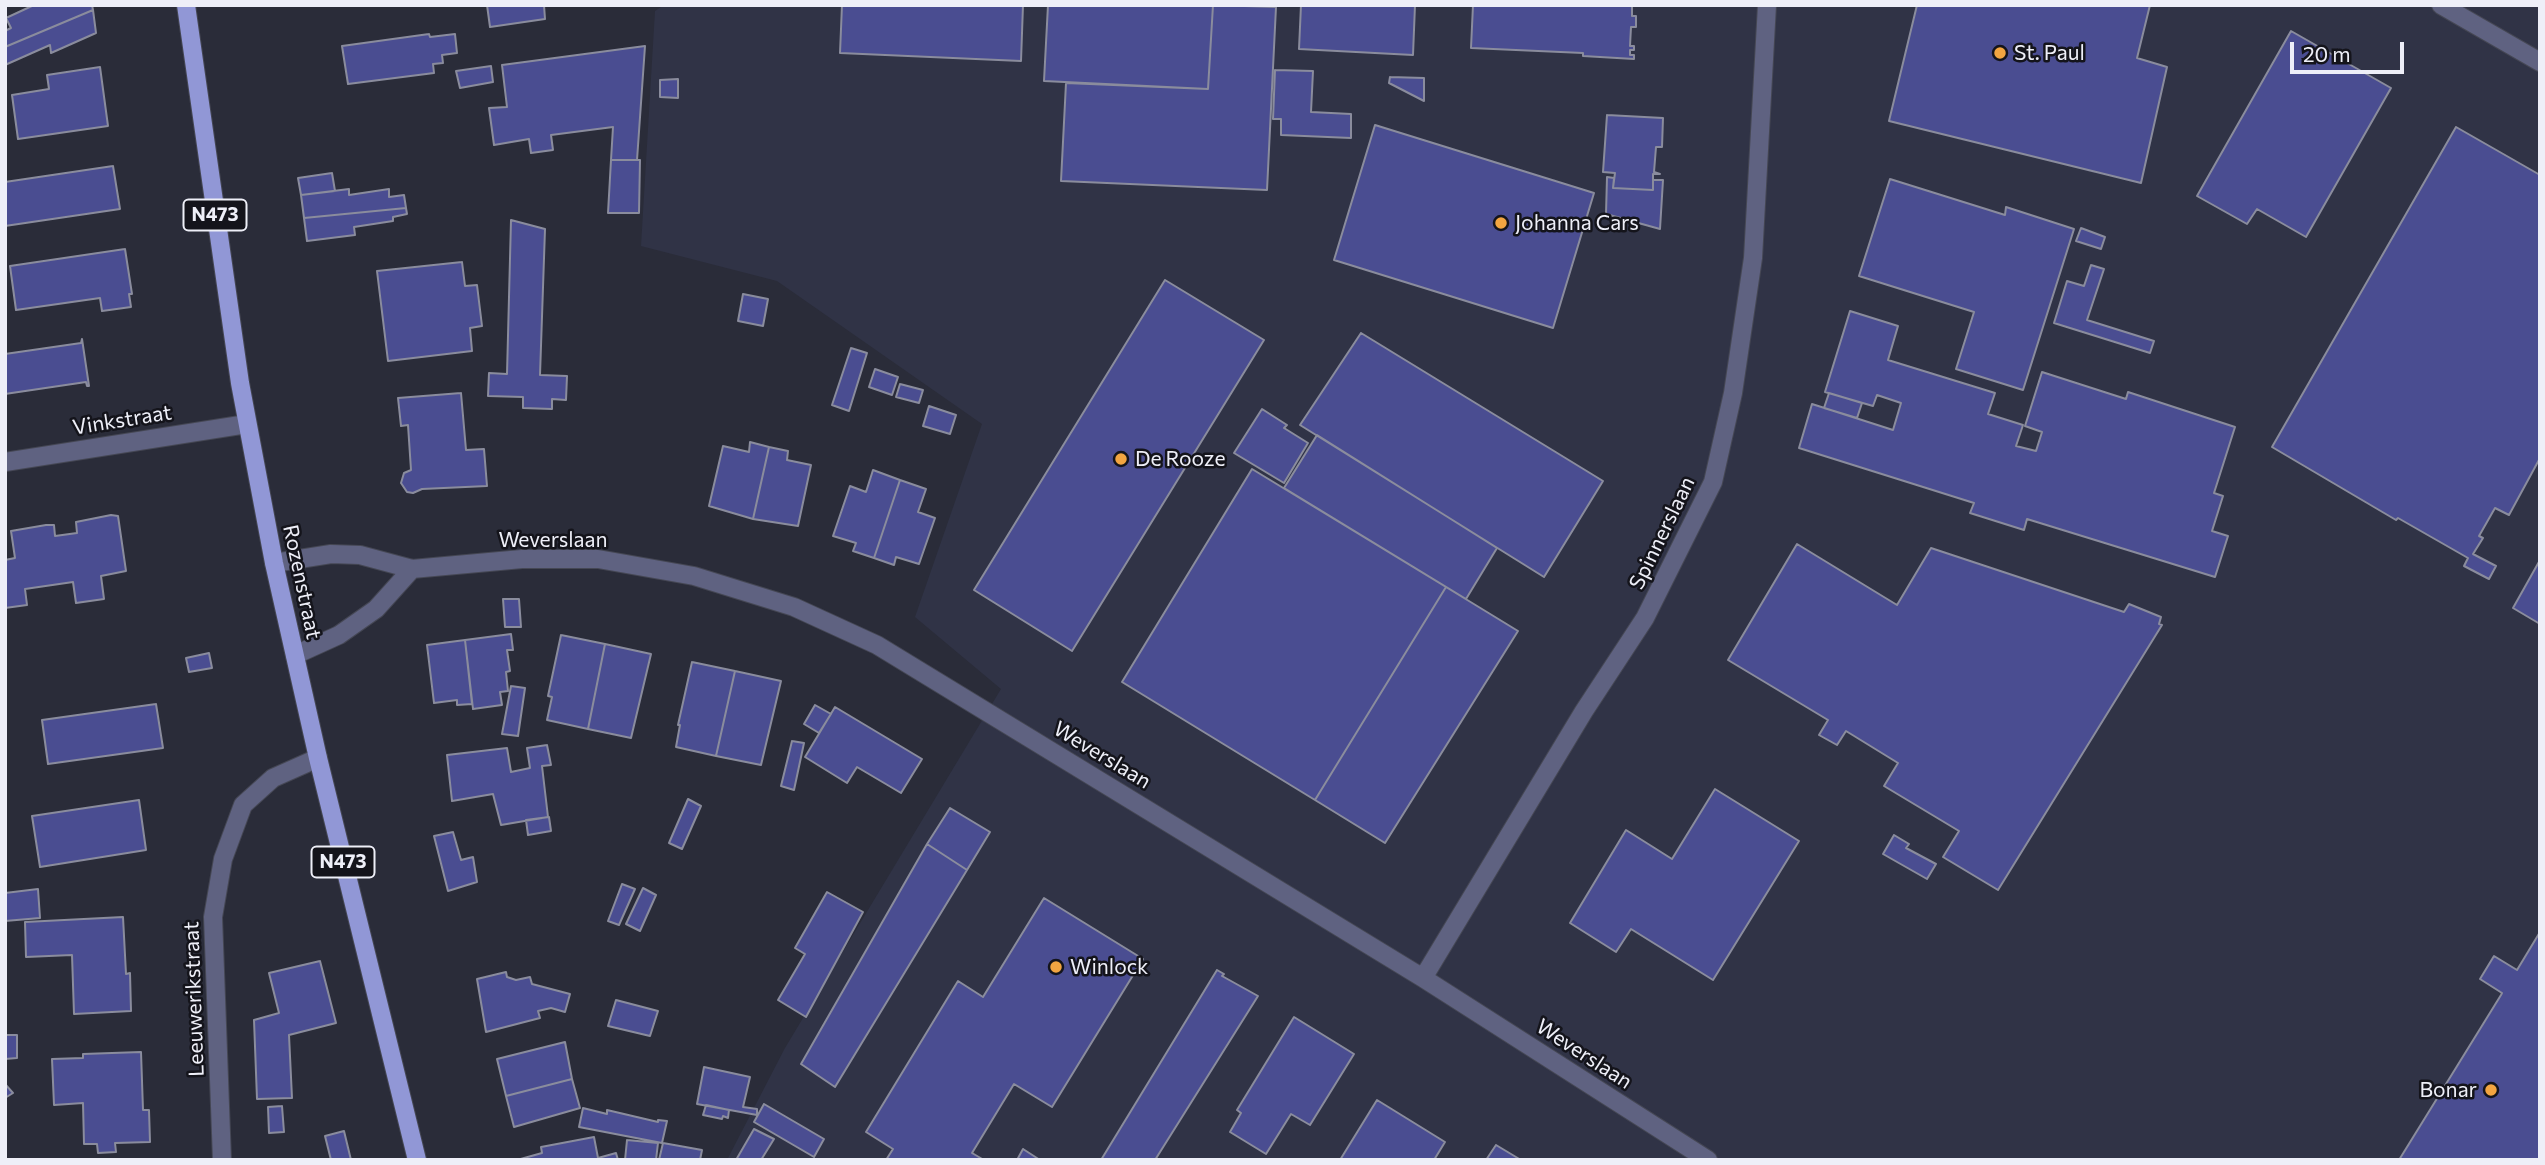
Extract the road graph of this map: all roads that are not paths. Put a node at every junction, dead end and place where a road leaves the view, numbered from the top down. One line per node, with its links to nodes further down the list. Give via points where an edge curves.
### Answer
1 (186, 5): 5 (main road, Rozenstraat / N473)
2 (1767, 5): 11 (street, Spinnerslaan, via 1753,258 1733,393 1713,482 1645,618)
3 (2441, 5): 4 (street)
4 (2540, 62)
5 (247, 424): 6 (street, Vinkstraat); 7 (main road, Rozenstraat / N473)
6 (5, 462)
7 (274, 563): 8 (street, Weverslaan, via 331,554 360,555); 9 (main road, Rozenstraat / N473)
8 (412, 569): 9 (street, via 376,609 340,635); 11 (street, Weverslaan, via 522,559 598,559 694,576 794,607 877,645)
9 (295, 655): 10 (main road, Rozenstraat / N473)
10 (317, 758): 12 (street, Leeuwerikstraat, via 273,778 243,804 223,859 213,917); 13 (main road, Rozenstraat / N473)
11 (1423, 978): 14 (street, Weverslaan)
12 (222, 1160)
13 (417, 1160)
14 (1708, 1160)

